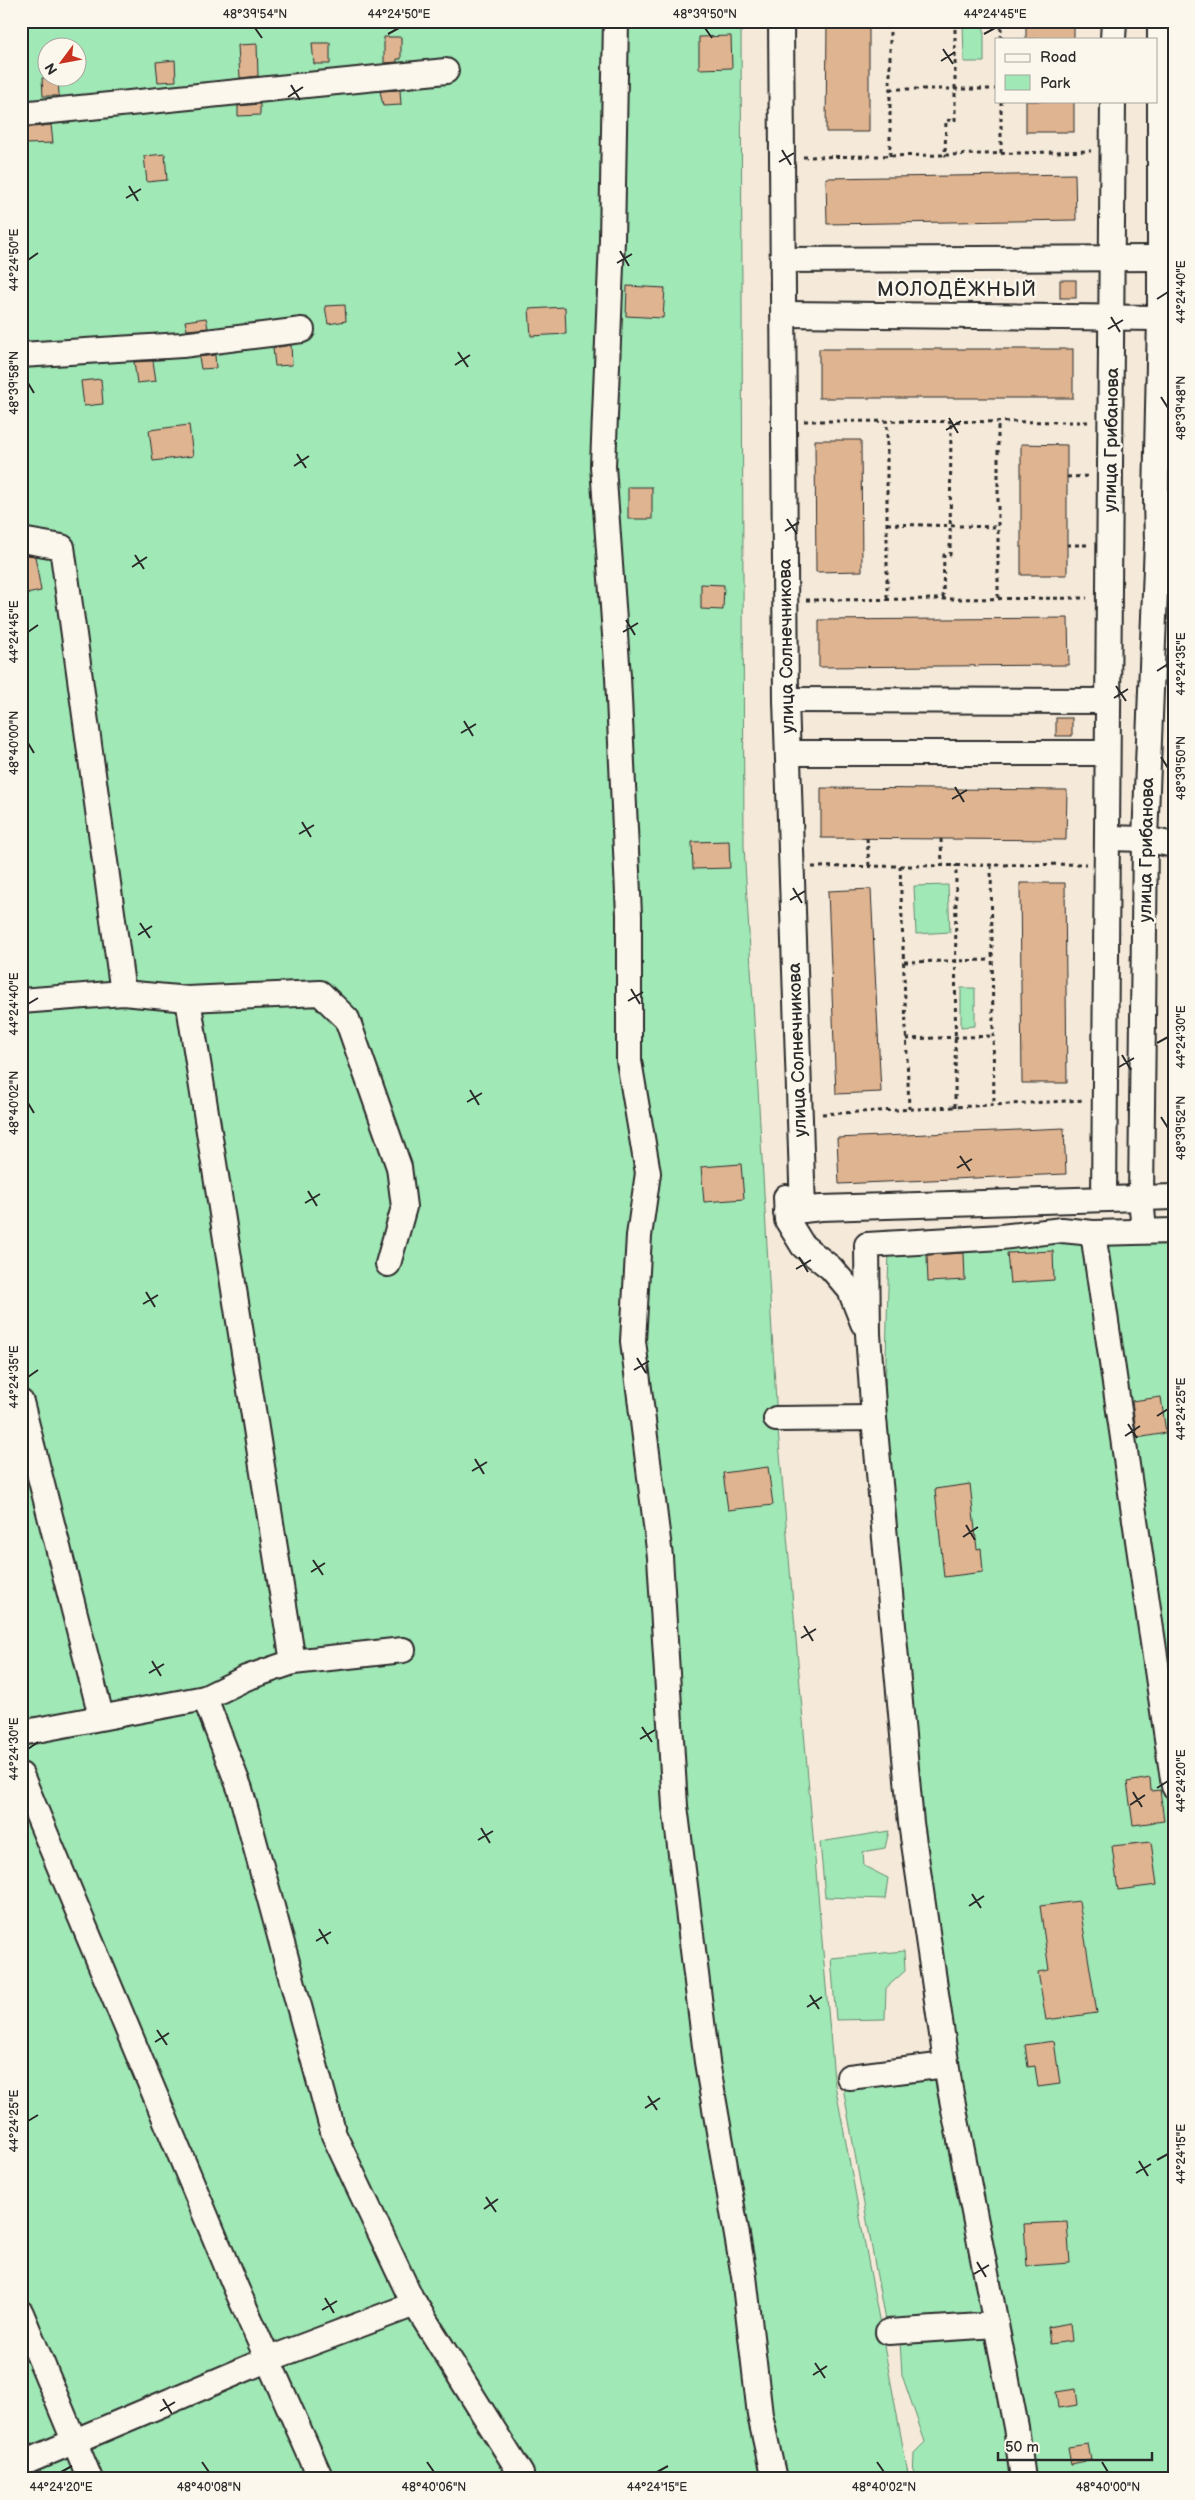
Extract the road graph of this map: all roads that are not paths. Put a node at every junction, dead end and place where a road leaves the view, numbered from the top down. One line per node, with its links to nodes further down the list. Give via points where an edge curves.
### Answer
1 (616, 21): 60 (street, via 603,466 618,677 628,915 628,1061 648,1173 639,1236 633,1341 660,1557 676,1816 707,2062 744,2276 760,2415)
2 (781, 21): 11 (street, улица Солнечникова)
3 (1114, 21): 5 (street)
4 (1160, 21): 9 (street, улица Грибанова)
5 (1114, 38)
6 (446, 71): 8 (street)
7 (1113, 102): 10 (street, улица Грибанова)
8 (21, 114)
9 (1164, 243): 10 (street); 14 (street, улица Грибанова)
10 (1113, 258): 11 (street); 13 (street, улица Грибанова)
11 (783, 260): 12 (street, улица Солнечникова)
12 (784, 314): 13 (street); 19 (street, улица Солнечникова)
13 (1112, 318): 14 (street); 20 (street, улица Грибанова)
14 (1160, 318): 18 (street, улица Грибанова, via 1156,498)
15 (302, 330): 16 (street, via 182,345)
16 (21, 355)
17 (21, 540): 26 (street, via 62,547)
18 (1166, 545): 24 (street, улица Грибанова)
19 (786, 700): 20 (street); 21 (street, улица Солнечникова)
20 (1108, 701): 22 (street, улица Грибанова)
21 (788, 753): 22 (street); 32 (street, улица Солнечникова, via 800,1151)
22 (1107, 753): 23 (street, улица Грибанова)
23 (1107, 838): 24 (street); 31 (street, улица Грибанова)
24 (1145, 839): 25 (street); 30 (street, улица Грибанова)
25 (1174, 845)
26 (123, 993): 27 (street); 28 (street)
27 (188, 999): 36 (street, via 320,993 347,1019 399,1166 404,1207); 42 (street)
28 (21, 1002)
29 (1174, 1197): 30 (street)
30 (1141, 1198): 31 (street); 33 (street, улица Грибанова)
31 (1104, 1199): 32 (street)
32 (794, 1211): 37 (street, via 787,1220 803,1246 831,1268 850,1290)
33 (1144, 1231): 34 (street); 35 (street)
34 (1174, 1231)
35 (1093, 1232): 37 (street, via 1062,1230 867,1246); 47 (street)
36 (388, 1264)
37 (868, 1334): 39 (street)
38 (21, 1402): 44 (street)
39 (874, 1418): 40 (street); 48 (street, via 911,1823)
40 (776, 1419)
41 (403, 1650): 42 (street)
42 (293, 1662): 43 (street, via 246,1678)
43 (205, 1698): 44 (street); 50 (street, via 240,1789 334,2135)
44 (101, 1716): 45 (street)
45 (21, 1733)
46 (21, 1775): 54 (street, via 236,2288)
47 (1174, 1786)
48 (946, 2065): 49 (street); 52 (street)
49 (849, 2077)
50 (415, 2304): 54 (street); 57 (street)
51 (21, 2313): 55 (street)
52 (996, 2325): 53 (street); 61 (street)
53 (888, 2332)
54 (269, 2359): 55 (street); 59 (street)
55 (74, 2442): 56 (street); 58 (street)
56 (21, 2464)
57 (521, 2474)
58 (90, 2479)
59 (321, 2479)
60 (774, 2479)
61 (1023, 2479)

